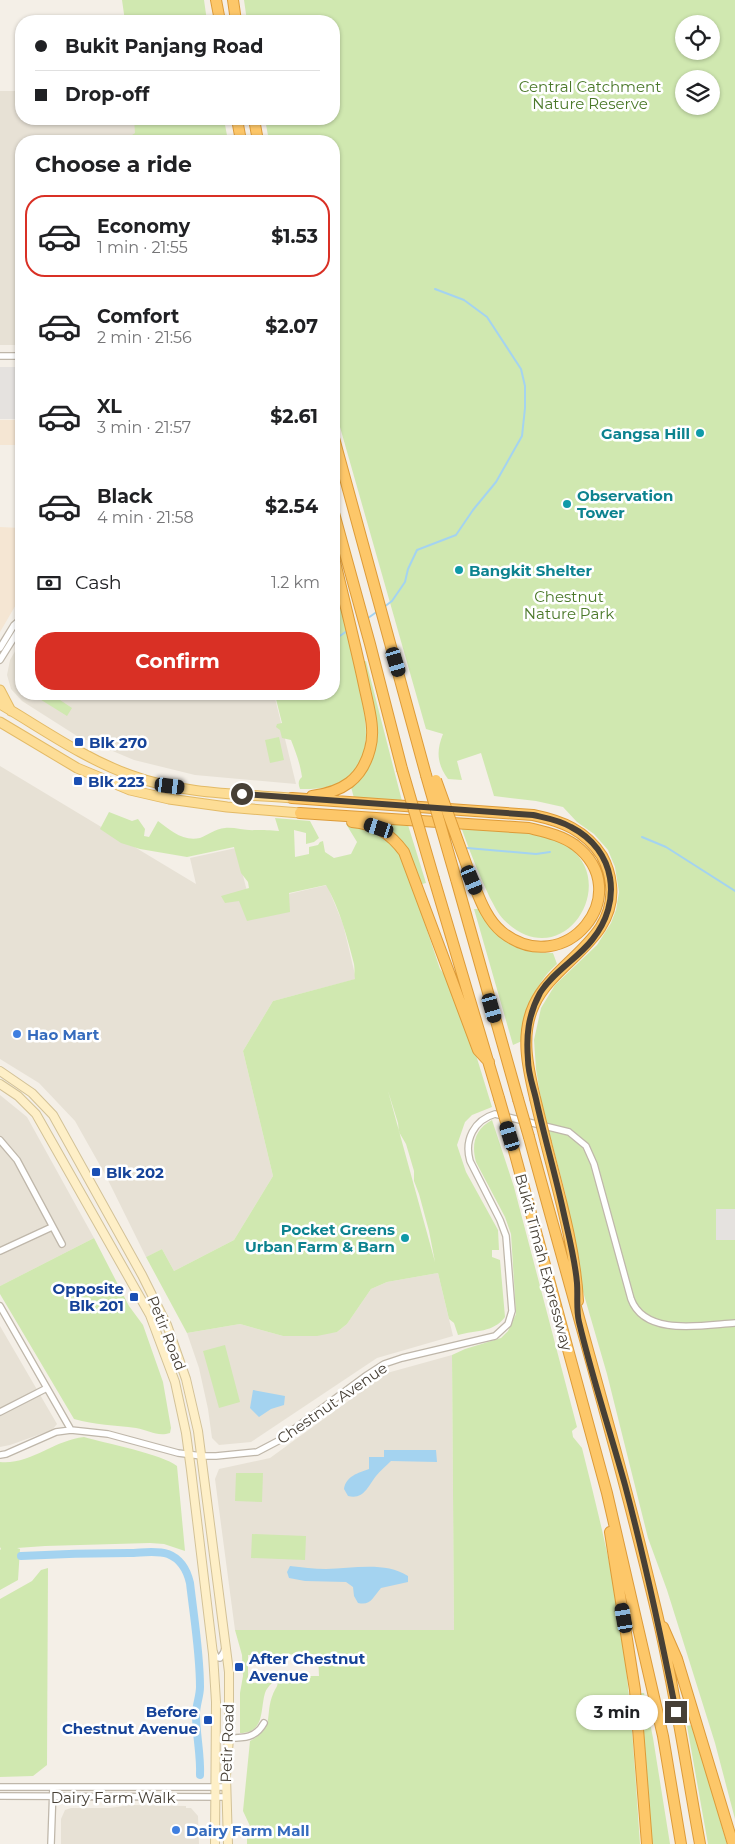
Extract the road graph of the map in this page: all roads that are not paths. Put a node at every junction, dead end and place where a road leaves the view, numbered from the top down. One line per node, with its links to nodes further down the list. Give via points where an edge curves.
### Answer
1 (216, 0): 3 (highway)
2 (233, 0): 4 (highway)
3 (219, 15)
4 (235, 15)
5 (0, 356): 6 (street)
6 (15, 356)
7 (340, 459): 18 (highway, Bukit Timah Expressway)
8 (340, 533): 22 (highway, Bukit Timah Expressway, bridge, via 402,769)
9 (340, 583): 19 (highway, via 371,722 371,748 362,770 351,783 330,792)
10 (15, 624): 12 (street)
11 (15, 636): 13 (street)
12 (0, 648)
13 (0, 660)
14 (0, 690): 16 (main road)
15 (0, 704): 16 (main road)
16 (11, 711): 19 (main road, via 90,758 131,775 170,786)
17 (0, 722): 20 (main road, via 77,768 130,790 227,807)
18 (420, 750): 21 (highway, bridge, via 436,780 472,880 485,910 501,931 520,943 552,947 567,942 584,930 594,915 599,891 593,867 574,844 529,828); 32 (highway, Bukit Timah Expressway, bridge)
19 (292, 798): 32 (highway, bridge, via 533,815 570,826 595,845 605,861 612,892 605,920 592,940 542,990 533,1006 526,1040 528,1069 577,1280)
20 (300, 813): 21 (highway)
21 (364, 819): 22 (highway, via 387,833 404,852 478,1050)
22 (489, 1062): 40 (highway, Bukit Timah Expressway, bridge)
23 (0, 1071): 26 (main road, Petir Road, via 32,1094 53,1115)
24 (0, 1084): 27 (main road, Petir Road, via 36,1114)
25 (0, 1140): 28 (street, via 17,1160)
26 (95, 1188): 27 (main road, via 93,1198); 39 (main road, Petir Road, via 167,1325 186,1379)
27 (84, 1196): 37 (main road, Petir Road, via 156,1329 175,1382)
28 (52, 1227): 29 (street); 30 (street)
29 (62, 1244)
30 (0, 1251)
31 (0, 1306): 34 (street)
32 (578, 1319): 41 (highway, Bukit Timah Expressway, via 626,1488)
33 (735, 1324): 39 (street, Chestnut Avenue, via 666,1326 654,1323 636,1311 586,1146 569,1132 495,1114 475,1126 468,1152 506,1236 512,1304 506,1327 495,1336 384,1364 257,1452)
34 (48, 1388): 35 (street); 36 (street)
35 (0, 1412)
36 (71, 1430): 37 (street, Chestnut Avenue, via 108,1434); 38 (street, Chestnut Avenue, via 56,1432)
37 (189, 1454): 39 (street, Chestnut Avenue); 42 (main road, Petir Road)
38 (0, 1455)
39 (202, 1456): 43 (main road, Petir Road)
40 (607, 1493): 57 (highway, via 612,1546 635,1690); 58 (highway, Bukit Timah Expressway, via 663,1736)
41 (657, 1615): 59 (highway, Bukit Timah Expressway); 60 (highway, via 677,1659)
42 (212, 1643): 43 (street, via 214,1654 220,1658); 48 (main road, Petir Road, via 216,1702)
43 (225, 1643): 45 (main road, Petir Road, via 229,1672)
44 (264, 1723): 45 (street, via 249,1737)
45 (229, 1738): 49 (main road, Petir Road)
46 (0, 1787): 47 (street, Dairy Farm Walk)
47 (53, 1787): 48 (street, Dairy Farm Walk); 51 (street)
48 (215, 1787): 49 (street, Dairy Farm Walk); 52 (main road, Petir Road)
49 (226, 1787): 53 (main road, Petir Road)
50 (0, 1796): 51 (street, Dairy Farm Walk)
51 (52, 1797): 52 (street, Dairy Farm Walk); 54 (street)
52 (215, 1797): 53 (street, Dairy Farm Walk); 55 (main road, Petir Road)
53 (226, 1797): 56 (main road, Petir Road)
54 (51, 1844)
55 (215, 1844)
56 (228, 1844)
57 (647, 1844)
58 (681, 1844)
59 (700, 1844)
60 (733, 1844)

